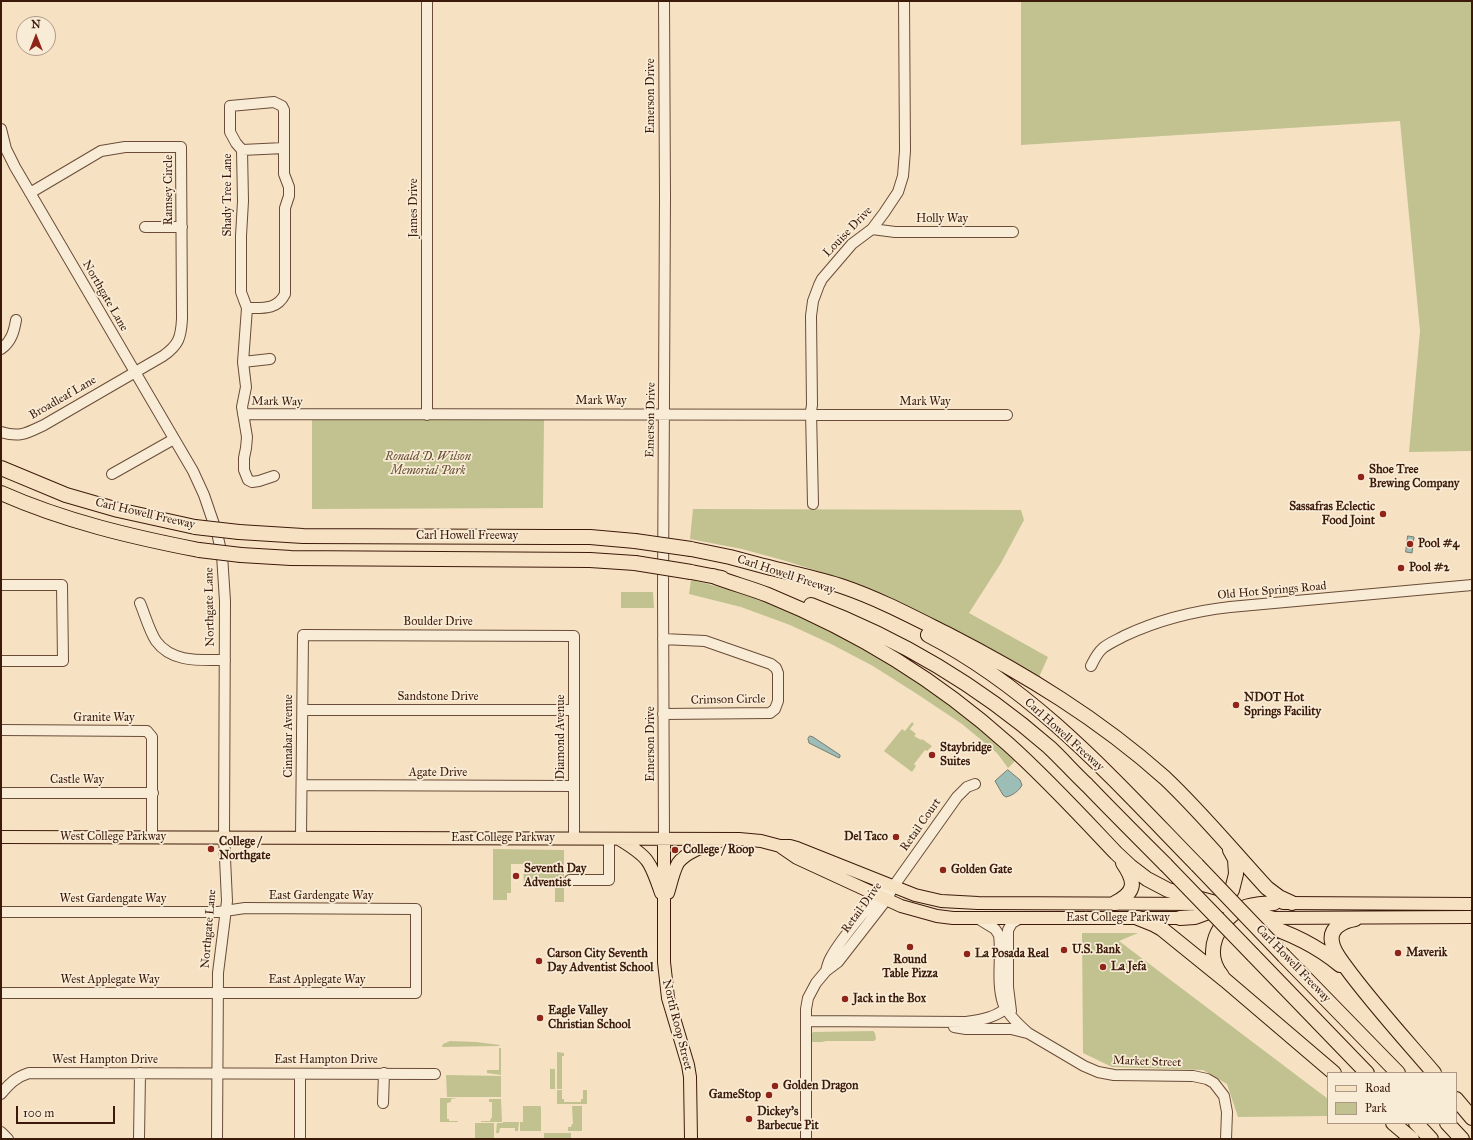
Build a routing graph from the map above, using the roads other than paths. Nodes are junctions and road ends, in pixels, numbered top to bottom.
1 (427, 1) edge
2 (664, 1) edge
3 (904, 1) edge
4 (1, 129) edge
5 (3, 144) edge
6 (284, 148) junction
7 (242, 150) junction
8 (30, 193) junction
9 (145, 227) dead end
10 (182, 227) junction
11 (872, 229) junction
12 (1013, 232) dead end
13 (248, 308) junction
14 (16, 320) dead end
15 (1, 349) edge
16 (270, 359) dead end
17 (243, 362) junction
18 (135, 372) junction
19 (243, 414) junction
20 (663, 414) junction
21 (427, 415) junction
22 (1007, 415) dead end
23 (811, 416) junction
24 (1, 432) edge
25 (174, 439) junction
26 (1, 468) edge
27 (112, 474) dead end
28 (274, 476) dead end
29 (1, 493) edge
30 (813, 504) dead end
31 (764, 566) junction
32 (713, 576) junction
33 (1, 585) edge
34 (1472, 585) edge
35 (140, 603) dead end
36 (303, 635) joint
37 (574, 636) joint
38 (663, 639) junction
39 (225, 660) junction
40 (1, 661) edge
41 (1091, 666) dead end
42 (302, 710) junction
43 (574, 710) junction
44 (664, 714) junction
45 (1, 730) edge
46 (975, 784) dead end
47 (302, 785) junction
48 (574, 786) junction
49 (1, 793) edge
50 (153, 793) junction
51 (1, 837) edge
52 (152, 837) junction
53 (224, 837) junction
54 (301, 837) junction
55 (574, 838) junction
56 (614, 839) junction
57 (664, 839) junction
58 (724, 839) junction
59 (780, 846) junction
60 (1228, 846) junction
61 (1116, 853) junction
62 (570, 880) dead end
63 (893, 887) junction
64 (883, 897) junction
65 (1115, 903) junction
66 (1179, 903) joint
67 (1274, 903) junction
68 (1292, 903) junction
69 (664, 904) junction
70 (1472, 904) edge
71 (1214, 907) junction
72 (226, 910) junction
73 (1, 912) edge
74 (1235, 915) junction
75 (1472, 917) edge
76 (977, 918) junction
77 (1021, 918) junction
78 (1138, 918) junction
79 (1180, 918) junction
80 (1274, 918) joint
81 (1355, 918) junction
82 (1355, 979) junction
83 (1225, 980) junction
84 (1, 993) edge
85 (416, 993) joint
86 (218, 994) junction
87 (1009, 1010) junction
88 (806, 1021) junction
89 (937, 1022) junction
90 (1028, 1033) junction
91 (1333, 1072) edge
92 (1366, 1072) edge
93 (1397, 1072) edge
94 (1433, 1072) edge
95 (140, 1073) junction
96 (384, 1073) junction
97 (218, 1074) junction
98 (300, 1074) junction
99 (435, 1074) dead end
100 (1, 1094) edge
101 (1457, 1100) edge
102 (383, 1104) dead end
103 (1472, 1118) edge
104 (690, 1124) junction
105 (1395, 1124) edge
106 (1417, 1124) edge
107 (1448, 1124) edge
108 (1, 1132) edge
109 (8, 1139) edge
110 (139, 1139) edge
111 (217, 1139) edge
112 (300, 1139) edge
113 (685, 1139) edge
114 (690, 1139) edge
115 (806, 1139) edge
116 (1226, 1139) edge
117 (1412, 1139) edge
118 (1431, 1139) edge
119 (1462, 1139) edge

1 - 21 street, James Drive
2 - 20 street, Emerson Drive
3 - 11 street, Louise Drive
4 - 5 street, Northgate Lane
5 - 8 street, Northgate Lane
6 - 7 street
6 - 7 street, Shady Tree Lane
6 - 13 street, Shady Tree Lane
7 - 13 street, Shady Tree Lane
8 - 10 street, Ramsey Circle
8 - 18 street, Northgate Lane
9 - 10 street
10 - 18 street, Ramsey Circle
11 - 12 street, Holly Way
11 - 23 street, Louise Drive
13 - 17 street, Shady Tree Lane
14 - 15 street
16 - 17 street
17 - 19 street, Shady Tree Lane
18 - 24 street, Broadleaf Lane
18 - 25 street, Northgate Lane
19 - 21 street, Mark Way
19 - 28 street, Shady Tree Lane
20 - 21 street, Mark Way
20 - 23 street, Mark Way
20 - 38 street, Emerson Drive
22 - 23 street, Mark Way
23 - 30 street, Louise Drive
25 - 27 street
25 - 39 street, Northgate Lane
26 - 31 highway, Carl Howell Freeway, bridge
29 - 32 highway, Carl Howell Freeway, bridge
31 - 60 highway
31 - 93 highway, Carl Howell Freeway, bridge
32 - 61 highway
32 - 92 highway, Carl Howell Freeway, bridge
33 - 40 street
34 - 41 street, Old Hot Springs Road
35 - 39 street
36 - 37 street, Boulder Drive
36 - 42 street, Cinnabar Avenue
37 - 43 street, Diamond Avenue
38 - 44 street, Emerson Drive
38 - 44 street, Crimson Circle
39 - 53 street, Northgate Lane
42 - 43 street, Sandstone Drive
42 - 47 street, Cinnabar Avenue
43 - 48 street, Diamond Avenue
44 - 57 street, Emerson Drive
45 - 50 street, Granite Way
46 - 63 street, Retail Court
47 - 48 street, Agate Drive
47 - 54 street, Cinnabar Avenue
48 - 55 street, Diamond Avenue
49 - 50 street, Castle Way
50 - 52 street, Granite Way
51 - 52 main road, West College Parkway
52 - 53 main road, West College Parkway
53 - 54 main road, East College Parkway
53 - 72 street, Northgate Lane
54 - 55 main road, East College Parkway
55 - 56 main road, East College Parkway
56 - 57 main road, East College Parkway
56 - 62 street
56 - 69 main road
57 - 58 main road, East College Parkway
57 - 69 main road, North Roop Street
58 - 59 main road, East College Parkway
58 - 69 main road
59 - 63 main road, East College Parkway
59 - 64 main road, East College Parkway
60 - 68 highway
60 - 71 highway
61 - 65 highway
61 - 71 highway
63 - 64 street, Retail Drive
63 - 65 main road, East College Parkway
64 - 76 main road, East College Parkway
64 - 88 street, Retail Drive
65 - 66 main road, East College Parkway
66 - 71 highway
67 - 68 main road
67 - 71 main road
67 - 74 highway
68 - 70 main road
69 - 104 main road, North Roop Street
71 - 74 highway
71 - 79 highway
72 - 73 street, West Gardengate Way
72 - 85 street, East Gardengate Way
72 - 86 street, Northgate Lane
74 - 79 main road, East College Parkway
74 - 80 highway
74 - 82 highway
74 - 83 highway
75 - 81 main road
76 - 77 main road, East College Parkway
76 - 87 street, Market Street
77 - 78 main road, East College Parkway
77 - 87 street
78 - 79 main road, East College Parkway
78 - 83 highway
80 - 81 main road
81 - 82 highway
82 - 94 highway
83 - 91 highway
84 - 86 street, West Applegate Way
85 - 86 street, East Applegate Way
86 - 97 street, Northgate Lane
87 - 89 street
87 - 90 street, Market Street
88 - 89 street
88 - 115 street, Retail Drive
89 - 90 street
90 - 116 street, Market Street
95 - 97 street, West Hampton Drive
95 - 100 street, West Hampton Drive
95 - 110 street
96 - 98 street, East Hampton Drive
96 - 99 street, East Hampton Drive
96 - 102 street
97 - 98 street, East Hampton Drive
97 - 111 street, Northgate Lane
98 - 112 street
101 - 103 highway
104 - 113 main road
104 - 114 main road, North Roop Street
105 - 117 highway
106 - 118 highway
107 - 119 highway
108 - 109 street

